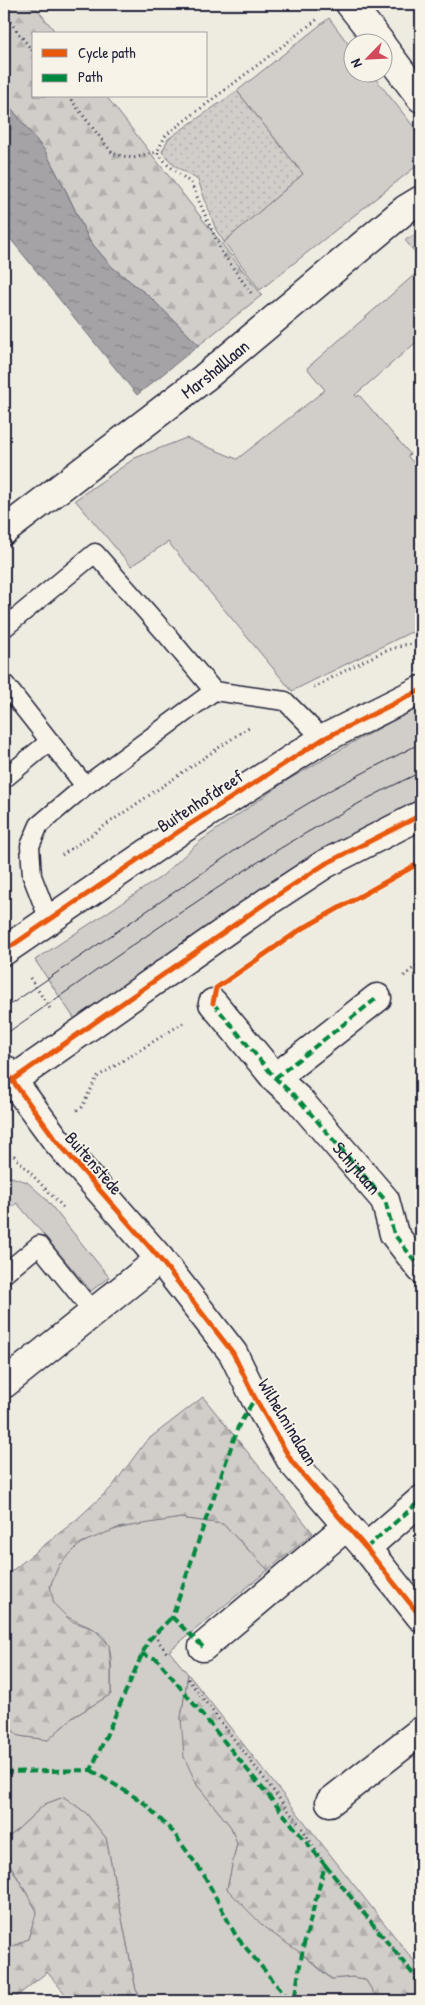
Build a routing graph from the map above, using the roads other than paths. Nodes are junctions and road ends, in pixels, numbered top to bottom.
1 (350, 4) edge
2 (372, 32) edge
3 (392, 59) edge
4 (421, 98) edge
5 (421, 200) edge
6 (4, 531) edge
7 (4, 628) edge
8 (4, 683) edge
9 (421, 690) edge
10 (214, 691) junction
11 (323, 739) junction
12 (50, 741) junction
13 (4, 779) edge
14 (85, 786) junction
15 (421, 815) edge
16 (49, 920) junction
17 (4, 951) edge
18 (377, 998) dead end
19 (213, 1003) road end
20 (275, 1078) junction
21 (7, 1079) edge
22 (160, 1259) junction
23 (421, 1269) edge
24 (4, 1274) edge
25 (93, 1312) junction
26 (4, 1384) edge
27 (421, 1500) edge
28 (347, 1526) junction
29 (366, 1548) junction
30 (421, 1617) edge
31 (203, 1647) dead end
32 (421, 1731) edge
33 (330, 1802) dead end

1 - 2 street
3 - 4 street
5 - 6 street, Marshalllaan
7 - 10 lane
8 - 12 lane
9 - 11 street, Buitenhofdreef
10 - 11 lane
10 - 14 lane
11 - 16 street, Buitenhofdreef
12 - 13 lane
12 - 14 lane
14 - 16 lane
15 - 21 street
16 - 17 street, Buitenhofdreef
18 - 20 street
19 - 20 street, Schijflaan
20 - 23 street, Schijflaan
21 - 22 street, Buitenstede
22 - 25 street
22 - 28 street, Wilhelminalaan
24 - 25 lane
25 - 26 street
27 - 29 street
28 - 29 street, Wilhelminalaan
28 - 31 street
29 - 30 street, Wilhelminalaan
32 - 33 street

